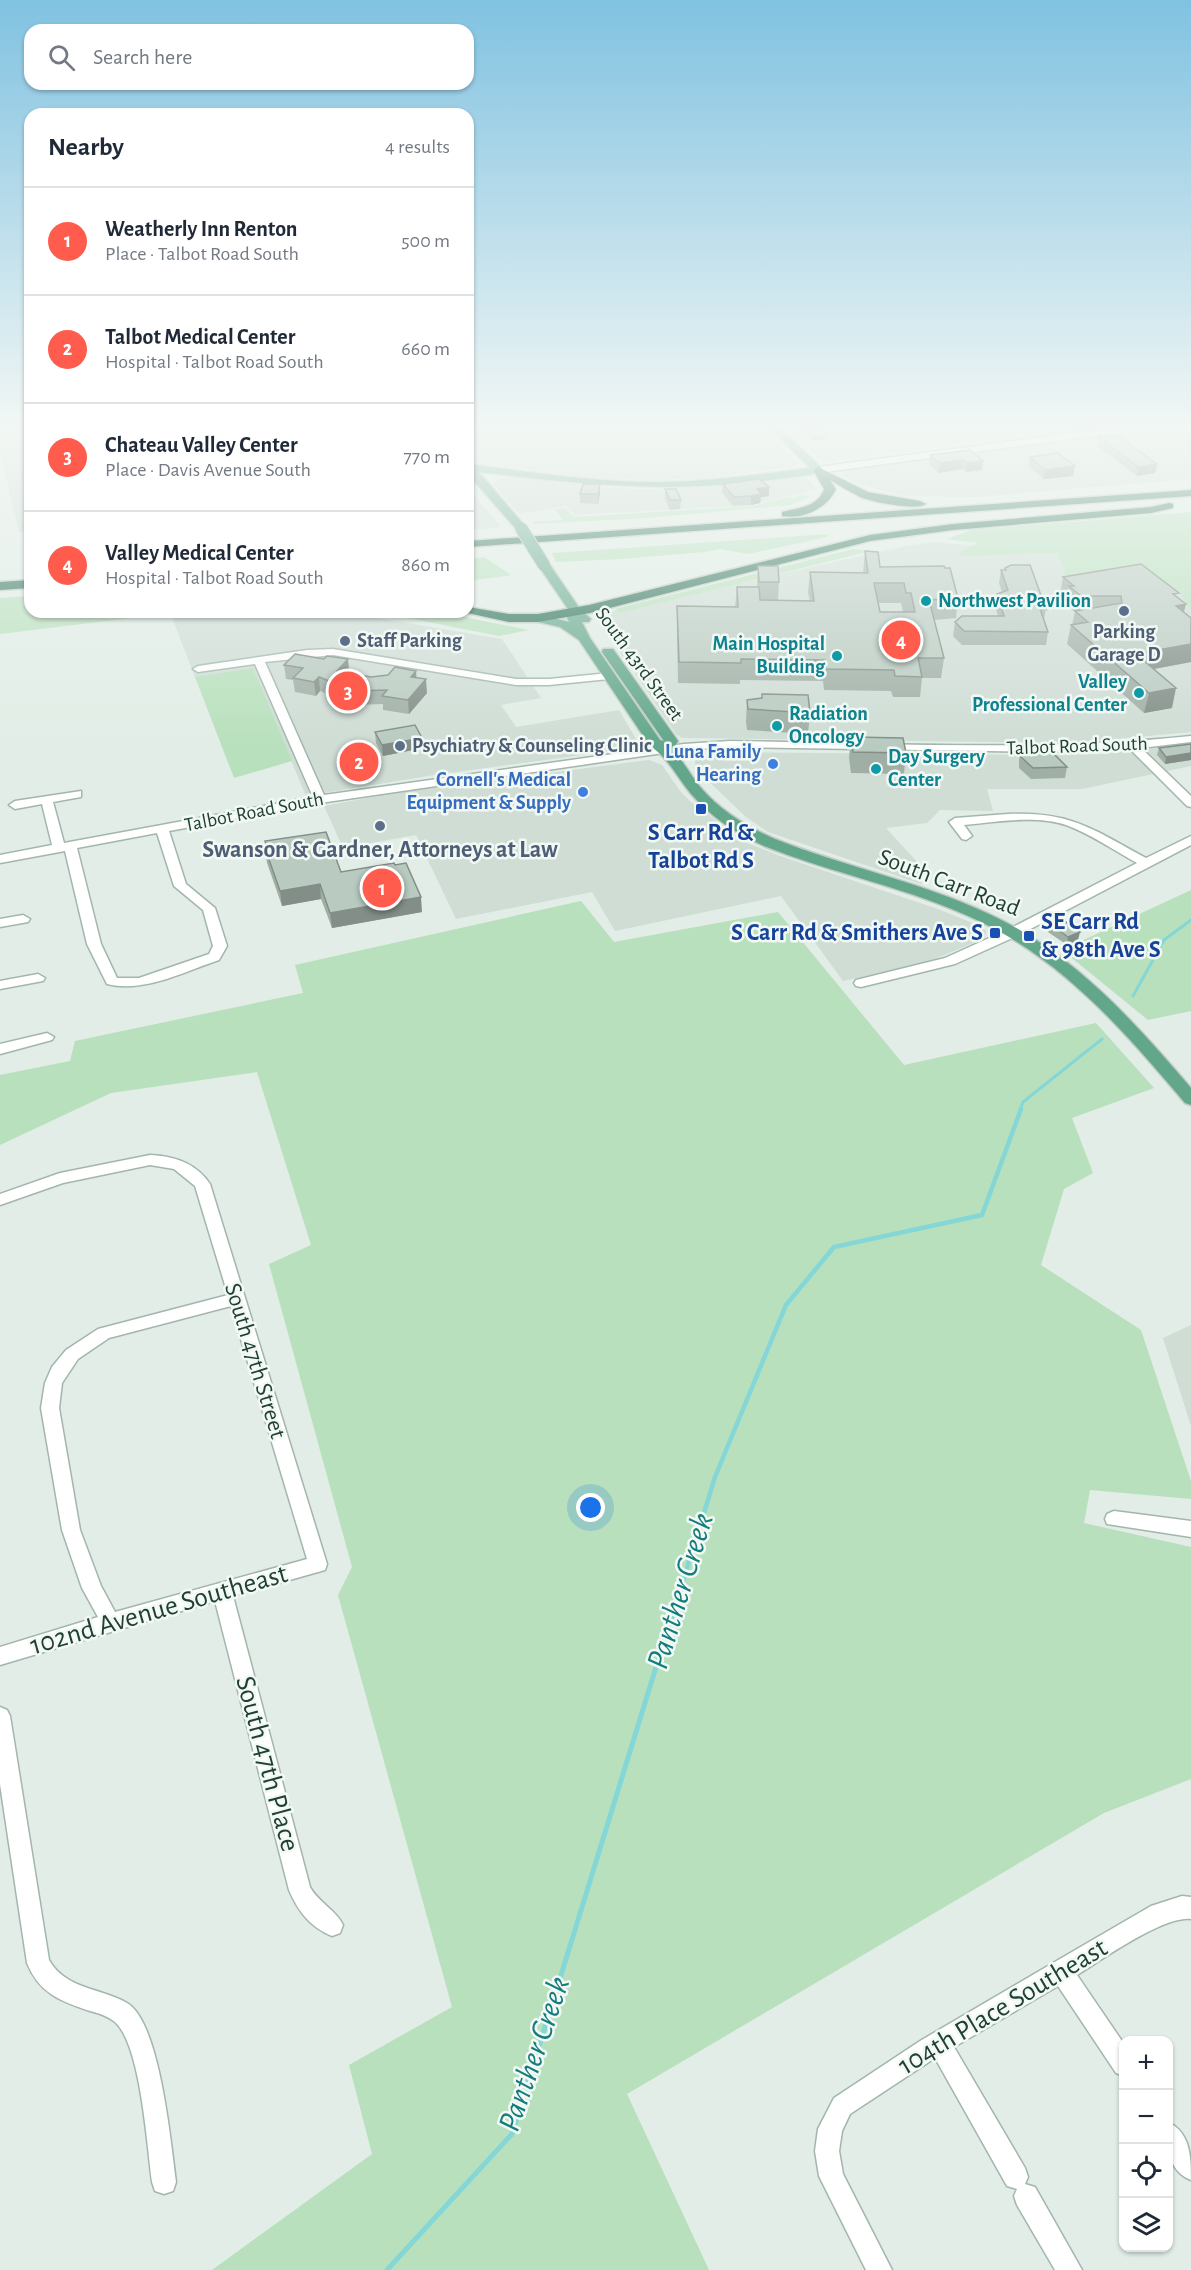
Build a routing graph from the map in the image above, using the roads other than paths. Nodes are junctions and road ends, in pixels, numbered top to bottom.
1 (495, 535) edge
2 (518, 535) edge
3 (594, 535) edge
4 (720, 535) edge
5 (728, 535) edge
6 (890, 535) edge
7 (474, 537) edge
8 (474, 544) edge
9 (474, 552) edge
10 (474, 552) edge
11 (24, 574) edge
12 (0, 576) edge
13 (24, 584) edge
14 (0, 587) edge
15 (24, 589) edge
16 (474, 611) edge
17 (576, 612) junction
18 (538, 618) junction
19 (584, 638) junction
20 (259, 660) junction
21 (198, 669) dead end
22 (609, 676) junction
23 (1191, 739) edge
24 (1134, 745) junction
25 (667, 749) junction
26 (77, 794) dead end
27 (320, 799) junction
28 (47, 800) junction
29 (1191, 803) edge
30 (15, 805) dead end
31 (162, 829) junction
32 (966, 836) dead end
33 (1191, 840) edge
34 (65, 847) junction
35 (0, 859) edge
36 (1147, 864) junction
37 (23, 919) dead end
38 (0, 923) edge
39 (1014, 932) junction
40 (38, 978) dead end
41 (861, 983) dead end
42 (0, 985) edge
43 (47, 1037) dead end
44 (0, 1049) edge
45 (1191, 1099) edge
46 (0, 1200) edge
47 (236, 1299) junction
48 (1114, 1519) dead end
49 (1191, 1529) edge
50 (318, 1564) joint
51 (222, 1591) junction
52 (110, 1622) junction
53 (0, 1656) edge
54 (0, 1716) edge
55 (1191, 1908) edge
56 (332, 1925) dead end
57 (1061, 1971) junction
58 (939, 2043) junction
59 (1119, 2058) edge
60 (1173, 2141) edge
61 (1191, 2168) edge
62 (164, 2182) dead end
63 (879, 2270) edge
64 (1069, 2270) edge

1 - 7 highway
2 - 17 main road, South 43rd Street, bridge
3 - 8 highway
4 - 10 highway
5 - 9 highway
6 - 17 highway
11 - 12 highway
13 - 14 highway
14 - 15 highway
16 - 18 highway
17 - 18 highway
17 - 19 main road, South 43rd Street
17 - 25 main road, South 43rd Street
18 - 19 main road
19 - 22 main road, South 43rd Street
20 - 21 street
20 - 22 street
20 - 27 street
22 - 25 main road, South 43rd Street
23 - 24 street, Talbot Road South
24 - 25 street, Talbot Road South
24 - 29 street
25 - 27 street, Talbot Road South
25 - 39 main road, South Carr Road
26 - 28 street
27 - 31 street, Talbot Road South
28 - 30 street
28 - 34 street
31 - 34 street, Talbot Road South
31 - 34 street
32 - 36 street
33 - 36 street
34 - 35 street, Talbot Road South
36 - 39 street
37 - 38 street
39 - 41 street
39 - 45 main road, South Carr Road
40 - 42 street
43 - 44 street
46 - 47 street, South 47th Street
47 - 50 street, South 47th Street
47 - 52 street
48 - 49 street
50 - 51 street, 102nd Avenue Southeast
51 - 52 street, 102nd Avenue Southeast
51 - 56 street, South 47th Place
52 - 53 street, 102nd Avenue Southeast
54 - 62 street
55 - 57 street, 104th Place Southeast
57 - 58 street, 104th Place Southeast
57 - 59 street
58 - 63 street, 104th Place Southeast
58 - 64 street
60 - 61 street

